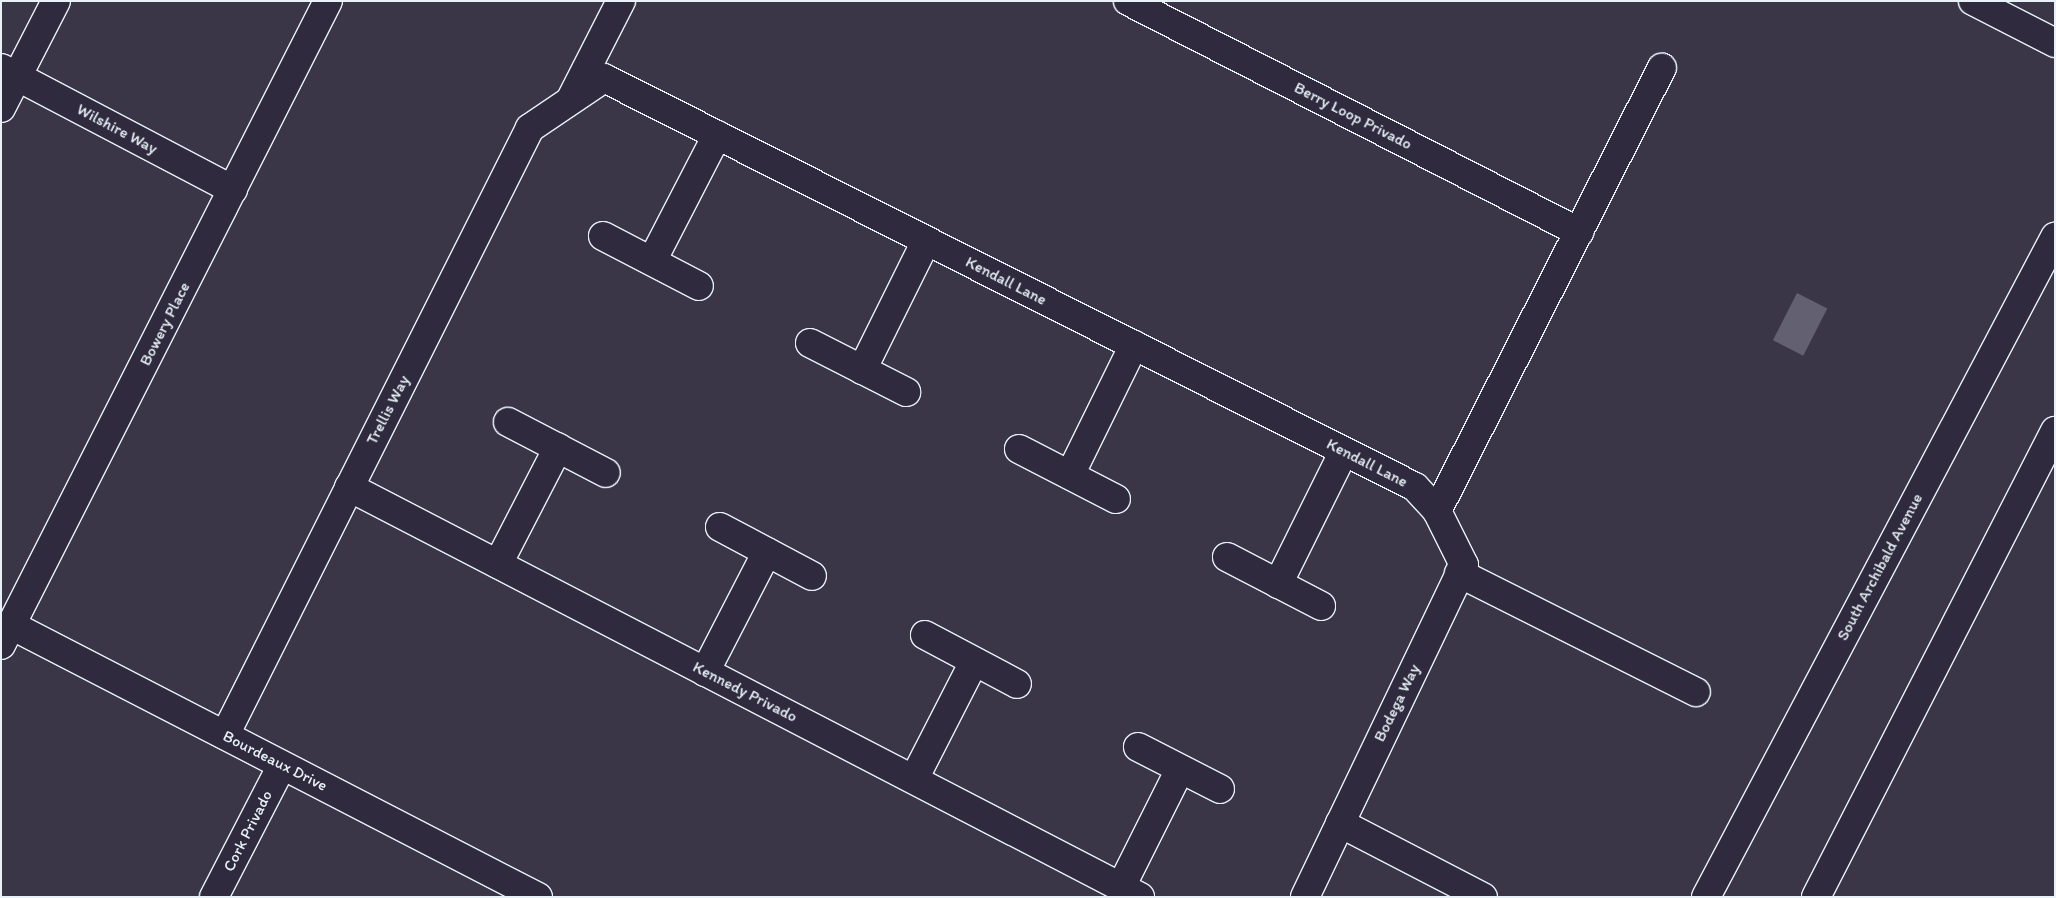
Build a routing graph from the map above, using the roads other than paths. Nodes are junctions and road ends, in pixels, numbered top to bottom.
1 (56, 1) edge
2 (328, 1) edge
3 (622, 1) edge
4 (1128, 1) edge
5 (1973, 1) edge
6 (2055, 42) edge
7 (1662, 68) dead end
8 (9, 72) edge
9 (570, 100) junction
10 (1, 108) edge
11 (717, 135) junction
12 (233, 190) junction
13 (1579, 232) junction
14 (603, 236) dead end
15 (2055, 237) edge
16 (926, 241) junction
17 (652, 261) junction
18 (699, 286) dead end
19 (810, 343) dead end
20 (1134, 345) junction
21 (862, 370) junction
22 (906, 392) dead end
23 (508, 422) dead end
24 (2055, 430) edge
25 (558, 448) junction
26 (1019, 449) dead end
27 (1344, 451) junction
28 (606, 473) dead end
29 (1070, 475) junction
30 (349, 487) junction
31 (1116, 499) dead end
32 (1437, 511) junction
33 (720, 527) dead end
34 (767, 552) junction
35 (1227, 557) dead end
36 (498, 564) junction
37 (1460, 573) junction
38 (812, 576) dead end
39 (1278, 584) junction
40 (1321, 606) dead end
41 (925, 635) dead end
42 (6, 636) edge
43 (974, 662) junction
44 (705, 672) junction
45 (1017, 684) dead end
46 (1696, 692) dead end
47 (225, 735) junction
48 (1138, 747) dead end
49 (282, 765) junction
50 (1180, 769) junction
51 (914, 779) junction
52 (1220, 789) dead end
53 (1340, 823) junction
54 (1131, 892) edge
55 (214, 897) edge
56 (538, 897) edge
57 (1305, 897) edge
58 (1483, 897) edge
59 (1706, 897) edge
60 (1816, 897) edge

1 - 8 street
2 - 12 street, Bowery Place
3 - 9 street
4 - 13 street, Berry Loop Privado
5 - 6 street
7 - 13 street
8 - 10 street
8 - 12 street, Wilshire Way
9 - 11 street, Kendall Lane
9 - 30 street, Trellis Way
11 - 16 street, Kendall Lane
11 - 17 street
12 - 42 street, Bowery Place
13 - 32 street
14 - 17 street
15 - 59 street, South Archibald Avenue
16 - 20 street, Kendall Lane
16 - 21 street
17 - 18 street
19 - 21 street
20 - 27 street, Kendall Lane
20 - 29 street
21 - 22 street
23 - 25 street
24 - 60 street
25 - 28 street
25 - 36 street
26 - 29 street
27 - 32 street, Kendall Lane
27 - 39 street
29 - 31 street
30 - 36 street, Kennedy Privado
30 - 47 street, Trellis Way
32 - 37 street
33 - 34 street
34 - 38 street
34 - 44 street
35 - 39 street
36 - 44 street, Kennedy Privado
37 - 46 street
37 - 53 street, Bodega Way
39 - 40 street
41 - 43 street
42 - 47 street, Bourdeaux Drive
43 - 45 street
43 - 51 street
44 - 51 street, Kennedy Privado
47 - 49 street, Bourdeaux Drive
48 - 50 street
49 - 55 street, Cork Privado
49 - 56 street, Bourdeaux Drive
50 - 52 street
50 - 54 street
51 - 54 street, Kennedy Privado
53 - 57 street, Bodega Way
53 - 58 street

